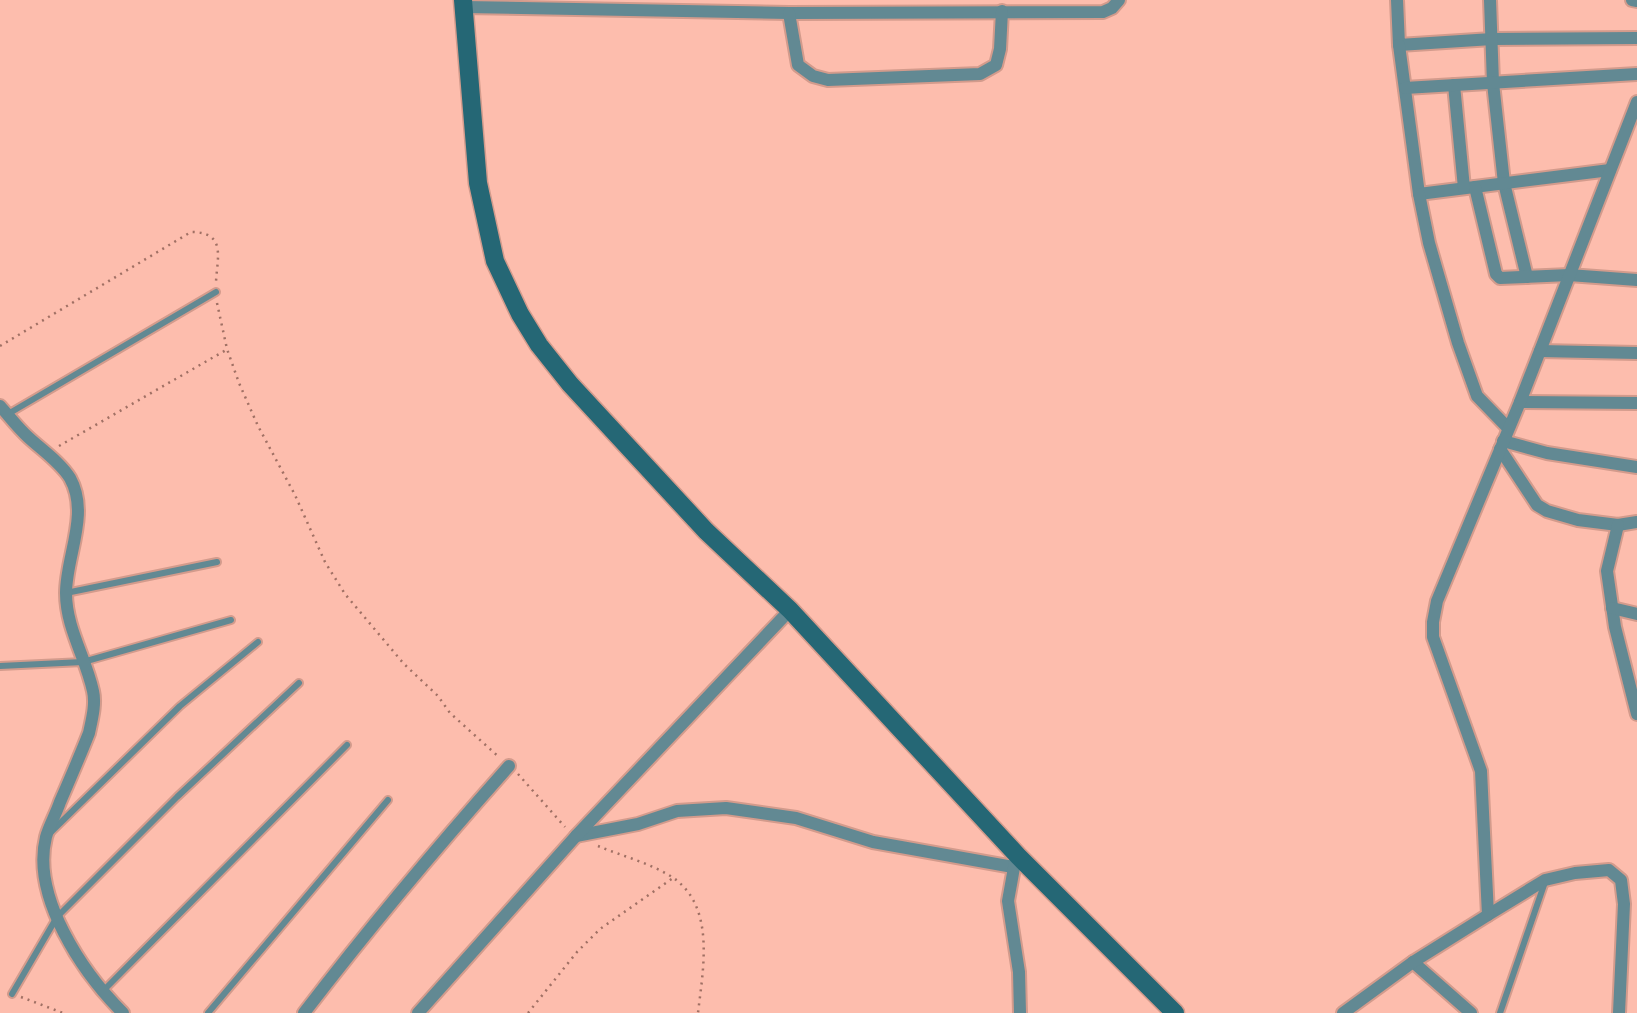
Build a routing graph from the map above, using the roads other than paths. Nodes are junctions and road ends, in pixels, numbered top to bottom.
1 (1119, 0) edge
2 (1397, 0) edge
3 (1490, 0) edge
4 (1632, 0) edge
5 (1637, 1) edge
6 (463, 4) edge
7 (646, 6) edge
8 (734, 6) edge
9 (1002, 11) junction
10 (789, 13) junction
11 (1637, 38) edge
12 (1492, 39) junction
13 (1399, 45) junction
14 (1637, 74) edge
15 (1493, 83) junction
16 (1454, 85) junction
17 (1405, 88) junction
18 (1637, 102) edge
19 (1631, 132) edge
20 (1610, 170) junction
21 (1504, 183) junction
22 (1469, 187) junction
23 (1419, 194) junction
24 (1569, 275) junction
25 (1527, 277) junction
26 (1637, 280) edge
27 (216, 292) road end
28 (1540, 351) junction
29 (1637, 353) edge
30 (1520, 402) junction
31 (1637, 403) edge
32 (4, 410) edge
33 (1508, 428) junction
34 (1502, 445) junction
35 (1637, 467) edge
36 (1637, 522) edge
37 (1618, 525) junction
38 (216, 562) dead end
39 (66, 593) junction
40 (1612, 608) junction
41 (790, 610) junction
42 (1637, 614) edge
43 (231, 621) dead end
44 (258, 642) dead end
45 (83, 662) junction
46 (0, 666) edge
47 (1632, 674) edge
48 (299, 683) dead end
49 (1637, 714) edge
50 (347, 745) dead end
51 (509, 766) road end
52 (388, 800) dead end
53 (576, 836) junction
54 (46, 837) junction
55 (1015, 861) junction
56 (1545, 880) junction
57 (1488, 915) junction
58 (57, 918) junction
59 (1413, 962) junction
60 (102, 992) junction
61 (12, 994) road end
62 (123, 1013) edge
63 (208, 1013) edge
64 (304, 1013) edge
65 (418, 1013) edge
66 (1020, 1013) edge
67 (1174, 1013) edge
68 (1343, 1013) edge
69 (1471, 1013) edge
70 (1500, 1013) edge
71 (1619, 1013) edge

1 - 9 street
2 - 13 street
3 - 12 street
4 - 5 street
6 - 7 street
6 - 41 street
7 - 8 street
8 - 10 street
9 - 10 street
9 - 10 street
11 - 12 street
12 - 13 street
12 - 15 street
13 - 17 street
14 - 15 street
15 - 16 street
15 - 21 street
16 - 17 street
16 - 22 street
17 - 23 street
18 - 19 street
19 - 20 street
20 - 21 street
20 - 24 street
21 - 22 street
21 - 25 street
22 - 23 street
22 - 25 street
23 - 33 street
24 - 25 street
24 - 26 street
24 - 28 street
27 - 32 lane
28 - 29 street
28 - 30 street
30 - 31 street
30 - 33 street
32 - 39 street
33 - 34 street
34 - 35 street
34 - 37 street
34 - 57 street
36 - 37 street
37 - 40 street
38 - 39 lane
39 - 45 street
40 - 42 street
40 - 47 street
41 - 53 street
41 - 55 street
43 - 45 lane
44 - 54 lane
45 - 46 lane
45 - 54 street
47 - 49 street
48 - 58 lane
50 - 60 lane
51 - 64 street
52 - 63 lane
53 - 55 street
53 - 65 street
54 - 58 street
55 - 66 street
55 - 67 street
56 - 57 street
56 - 70 lane
56 - 71 street
57 - 59 street
58 - 60 street
58 - 61 lane
59 - 68 street
59 - 69 street
60 - 62 street

